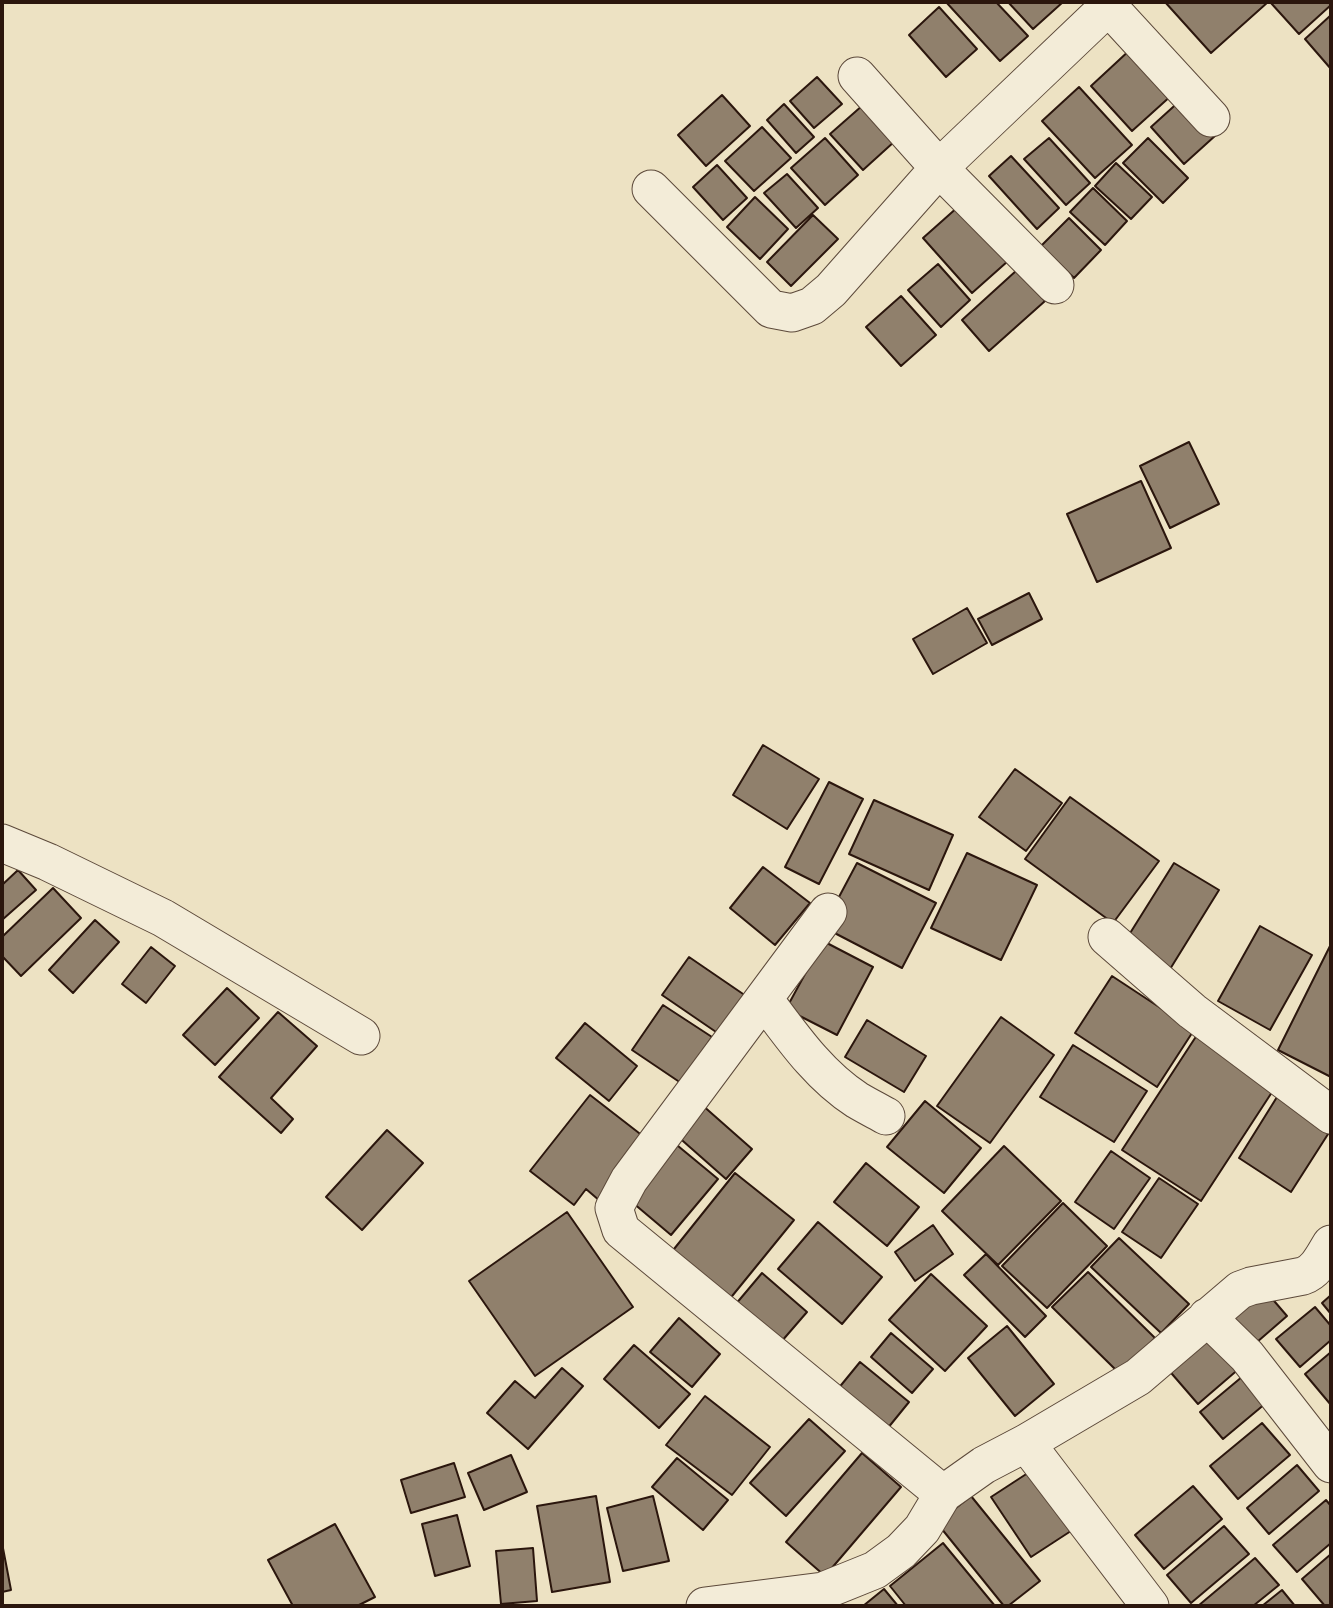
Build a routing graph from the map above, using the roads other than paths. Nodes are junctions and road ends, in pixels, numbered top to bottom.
1 (1110, 4) edge
2 (857, 76) dead end
3 (1211, 118) dead end
4 (939, 168) junction
5 (651, 189) dead end
6 (1055, 285) dead end
7 (2, 843) edge
8 (828, 912) dead end
9 (1107, 937) dead end
10 (764, 999) junction
11 (361, 1036) dead end
12 (1331, 1115) edge
13 (886, 1116) dead end
14 (1331, 1244) edge
15 (1207, 1317) junction
16 (1026, 1443) junction
17 (1331, 1464) edge
18 (943, 1494) junction
19 (705, 1606) edge
20 (1150, 1606) edge

1 - 3 street
1 - 4 street
2 - 4 street
4 - 5 street
4 - 6 street
7 - 11 street
8 - 10 street
9 - 12 street
10 - 13 street
10 - 18 street
14 - 15 street
15 - 16 street
15 - 17 street
16 - 18 street
16 - 20 street
18 - 19 street

